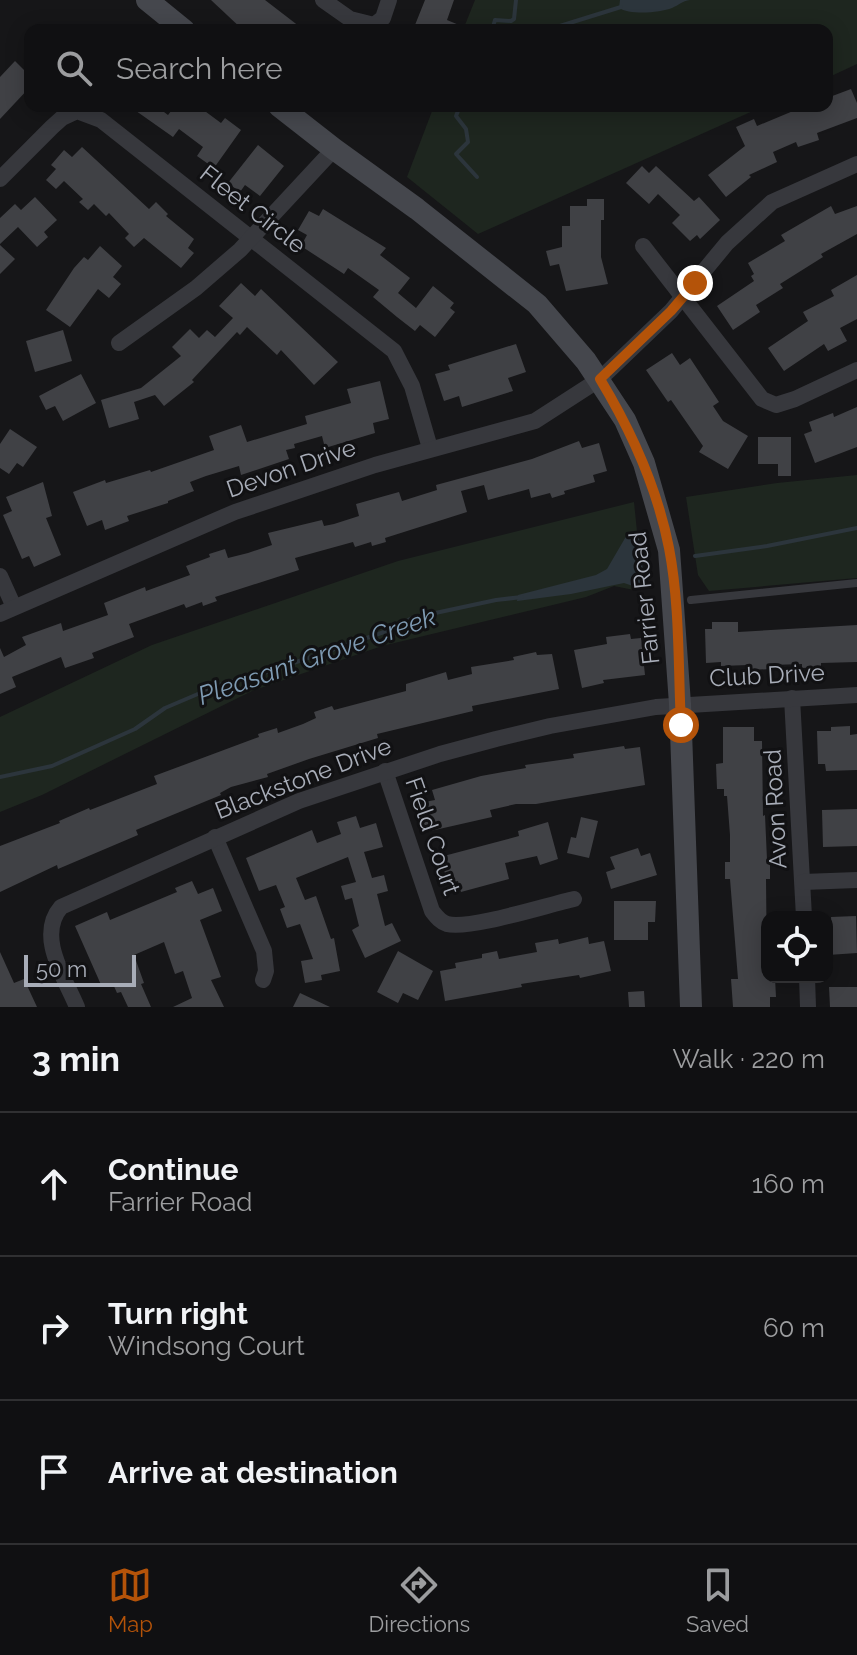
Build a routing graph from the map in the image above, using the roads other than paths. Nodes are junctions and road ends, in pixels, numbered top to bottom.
1 (147, 0) edge
2 (323, 0) edge
3 (389, 0) edge
4 (177, 24) edge
5 (361, 24) edge
6 (375, 24) edge
7 (75, 112) edge
8 (81, 112) edge
9 (287, 112) edge
10 (334, 149) junction
11 (857, 164) edge
12 (0, 179) edge
13 (252, 239) junction
14 (643, 246) dead end
15 (683, 298) junction
16 (119, 343) dead end
17 (857, 370) edge
18 (600, 379) junction
19 (430, 448) junction
20 (0, 576) edge
21 (857, 583) edge
22 (691, 600) dead end
23 (7, 610) edge
24 (857, 695) edge
25 (792, 698) junction
26 (680, 704) junction
27 (385, 771) junction
28 (215, 837) junction
29 (857, 880) edge
30 (803, 882) junction
31 (574, 899) dead end
32 (804, 911) edge
33 (263, 980) dead end
34 (807, 983) edge
35 (77, 1007) edge
36 (691, 1007) edge
37 (808, 1007) edge

1 - 4 street
2 - 5 street
3 - 6 street
7 - 12 street, Fleet Circle
8 - 13 street, Fleet Circle
9 - 10 street, Farrier Road
10 - 13 street
10 - 18 street, Farrier Road
11 - 15 street, Devon Drive
13 - 16 street
13 - 19 street, Fleet Circle
14 - 15 street
15 - 17 street
15 - 18 street, Devon Drive
18 - 19 street, Devon Drive
18 - 26 street, Farrier Road
19 - 23 street, Devon Drive
20 - 23 street
21 - 22 lane
24 - 25 street, Club Drive
25 - 26 street, Club Drive
25 - 30 street, Avon Road
26 - 27 street, Blackstone Drive
26 - 36 street, Farrier Road
27 - 28 street, Blackstone Drive
27 - 31 street, Field Court
28 - 33 street
28 - 35 street, Blackstone Drive
29 - 30 street
30 - 32 street, Avon Road
34 - 37 street

